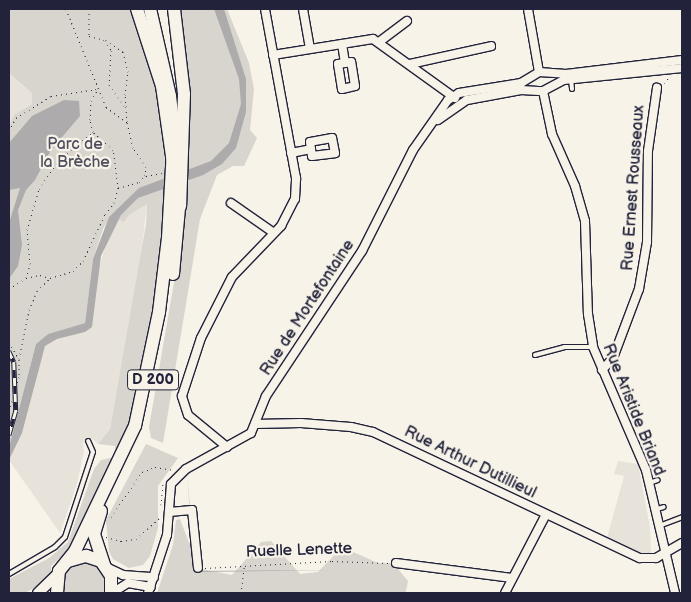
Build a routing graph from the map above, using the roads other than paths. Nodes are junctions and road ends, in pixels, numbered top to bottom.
1 (137, 9) edge
2 (150, 9) edge
3 (158, 9) edge
4 (174, 9) edge
5 (265, 9) edge
6 (303, 9) edge
7 (528, 9) edge
8 (407, 21) dead end
9 (379, 42) junction
10 (342, 44) junction
11 (491, 46) dead end
12 (310, 48) junction
13 (273, 55) junction
14 (682, 60) edge
15 (345, 63) dead end
16 (410, 64) junction
17 (682, 68) edge
18 (540, 74) junction
19 (571, 79) junction
20 (572, 88) dead end
21 (657, 88) dead end
22 (543, 89) junction
23 (453, 96) junction
24 (461, 102) junction
25 (431, 126) junction
26 (311, 149) dead end
27 (291, 152) junction
28 (175, 169) junction
29 (178, 186) junction
30 (230, 203) dead end
31 (274, 233) junction
32 (593, 347) junction
33 (535, 355) dead end
34 (602, 370) junction
35 (255, 424) junction
36 (88, 441) dead end
37 (227, 447) junction
38 (658, 480) dead end
39 (649, 482) junction
40 (664, 507) dead end
41 (654, 510) junction
42 (169, 512) junction
43 (545, 516) junction
44 (682, 517) edge
45 (658, 526) junction
46 (682, 543) edge
47 (664, 554) junction
48 (68, 561) junction
49 (396, 563) road end
50 (105, 566) junction
51 (198, 568) road end
52 (9, 574) edge
53 (58, 574) junction
54 (154, 577) junction
55 (512, 578) junction
56 (149, 590) edge
57 (38, 593) edge
58 (57, 593) edge
59 (111, 593) edge
60 (505, 593) edge
61 (675, 593) edge

1 - 28 main road, D 200
2 - 28 main road, D 200
3 - 28 main road, D 200
4 - 28 main road, D 200
5 - 13 street
6 - 12 street
7 - 18 street
8 - 9 street
9 - 10 street
9 - 16 street
10 - 12 street
10 - 15 street
11 - 16 street
12 - 13 street
13 - 27 street
14 - 18 street
16 - 23 street
17 - 19 street, Rue de Mortefontaine
18 - 22 street
18 - 22 street
18 - 23 street
19 - 20 lane
19 - 22 street, Rue de Mortefontaine
21 - 34 street, Rue Ernest Rousseaux
22 - 24 street, Rue de Mortefontaine
22 - 32 street, Rue Aristide Briand
23 - 24 street
23 - 25 street, Rue de Mortefontaine
24 - 25 street, Rue de Mortefontaine
25 - 35 street, Rue de Mortefontaine
26 - 27 street
27 - 31 street
28 - 29 main road, D 200
29 - 48 main road, D 200
29 - 50 main road, D 200
30 - 31 street
31 - 37 street
32 - 33 lane
32 - 34 street, Rue Aristide Briand
34 - 39 street, Rue Aristide Briand
35 - 37 street, Rue de Mortefontaine
35 - 43 street, Rue Arthur Dutillieul
36 - 52 lane
37 - 42 street, Rue de Mortefontaine
38 - 39 lane
39 - 41 street, Rue Aristide Briand
40 - 41 lane
41 - 45 street, Rue Aristide Briand
42 - 51 street
42 - 54 street
43 - 47 street, Rue Arthur Dutillieul
43 - 55 street
44 - 45 lane
45 - 47 street, Rue Aristide Briand
46 - 47 street
47 - 61 street, Rue Aristide Briand
48 - 50 main road
48 - 53 main road
49 - 55 street
50 - 54 street
50 - 59 main road
53 - 57 street
53 - 58 main road
54 - 56 street
55 - 60 street
56 - 59 street

